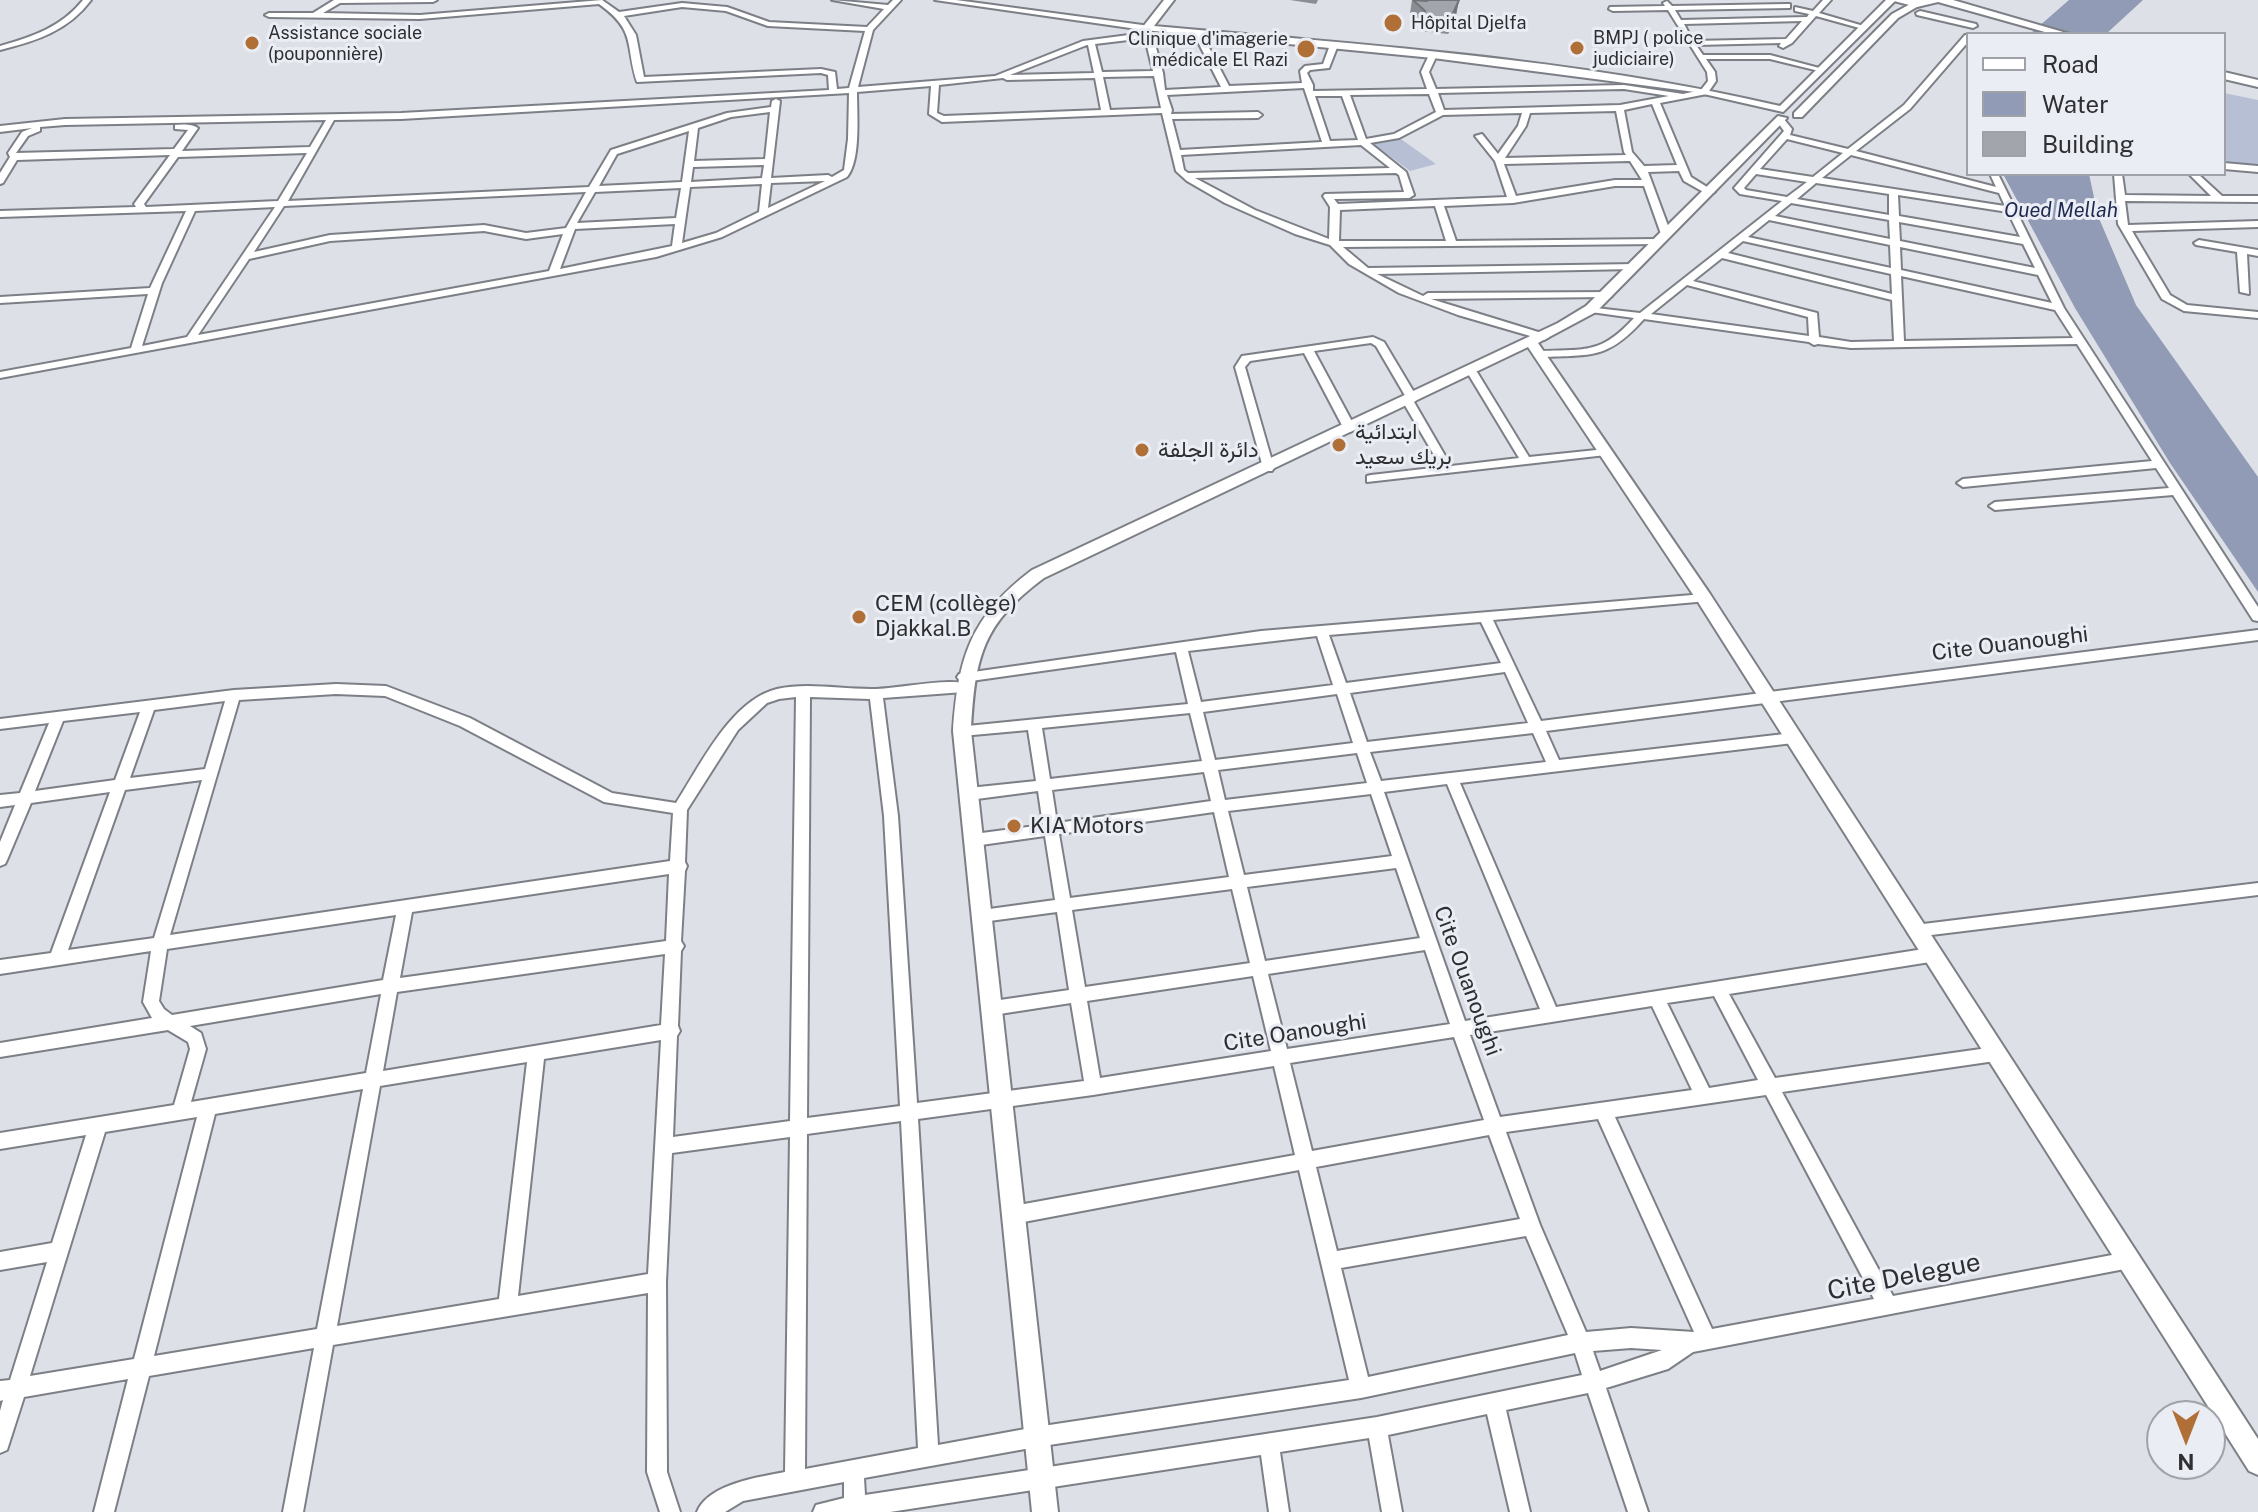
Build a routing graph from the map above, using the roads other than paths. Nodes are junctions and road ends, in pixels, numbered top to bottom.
1 (87, 0) edge
2 (348, 0) edge
3 (433, 0) edge
4 (837, 0) edge
5 (897, 0) edge
6 (939, 0) edge
7 (1018, 0) edge
8 (1169, 0) edge
9 (1665, 0) edge
10 (1763, 0) edge
11 (1827, 0) edge
12 (1893, 0) edge
13 (1941, 0) edge
14 (413, 1) edge
15 (602, 1) edge
16 (958, 1) edge
17 (1924, 5) edge
18 (1787, 6) junction
19 (889, 7) junction
20 (1671, 8) junction
21 (1009, 9) junction
22 (1613, 9) dead end
23 (621, 14) junction
24 (269, 15) dead end
25 (314, 16) junction
26 (1810, 16) junction
27 (2000, 21) junction
28 (1678, 22) junction
29 (1863, 27) junction
30 (869, 29) junction
31 (1974, 30) edge
32 (1148, 31) junction
33 (2029, 32) edge
34 (2054, 32) edge
35 (1202, 33) junction
36 (1966, 39) edge
37 (1789, 41) junction
38 (1091, 42) junction
39 (1691, 43) junction
40 (1334, 45) junction
41 (0, 48) edge
42 (1433, 55) junction
43 (1702, 57) junction
44 (1770, 57) junction
45 (1819, 69) junction
46 (1159, 73) junction
47 (1099, 75) junction
48 (2226, 76) edge
49 (996, 78) junction
50 (935, 82) junction
51 (2226, 83) edge
52 (2258, 84) edge
53 (1226, 89) junction
54 (853, 90) junction
55 (1310, 90) junction
56 (1434, 91) junction
57 (1699, 91) junction
58 (2258, 91) edge
59 (833, 92) junction
60 (1163, 93) junction
61 (1345, 93) junction
62 (777, 96) junction
63 (1683, 96) junction
64 (1656, 103) junction
65 (1620, 108) junction
66 (775, 109) junction
67 (1106, 112) junction
68 (1169, 113) junction
69 (1441, 113) junction
70 (1526, 113) junction
71 (1258, 115) dead end
72 (1783, 117) junction
73 (331, 118) junction
74 (0, 129) edge
75 (694, 129) junction
76 (1479, 136) dead end
77 (1363, 142) junction
78 (1327, 144) junction
79 (312, 150) junction
80 (175, 153) junction
81 (1176, 153) junction
82 (1848, 153) junction
83 (14, 157) junction
84 (1631, 158) junction
85 (0, 159) edge
86 (1499, 161) junction
87 (769, 162) junction
88 (689, 164) junction
89 (2226, 166) edge
90 (1683, 168) junction
91 (1642, 169) junction
92 (2258, 169) edge
93 (1399, 170) junction
94 (1754, 171) junction
95 (1185, 176) junction
96 (1995, 176) edge
97 (2118, 176) edge
98 (2195, 176) edge
99 (841, 177) junction
100 (767, 180) junction
101 (1814, 180) junction
102 (0, 181) edge
103 (685, 183) junction
104 (1648, 183) junction
105 (592, 187) junction
106 (2001, 191) junction
107 (1710, 192) junction
108 (1893, 192) junction
109 (2120, 198) junction
110 (1410, 199) junction
111 (2220, 199) junction
112 (2258, 199) edge
113 (1513, 200) junction
114 (1789, 200) junction
115 (282, 203) junction
116 (1439, 203) junction
117 (142, 208) junction
118 (192, 208) junction
119 (2009, 209) junction
120 (763, 211) junction
121 (0, 214) edge
122 (1767, 217) junction
123 (1893, 218) junction
124 (680, 221) junction
125 (2123, 224) junction
126 (2258, 224) edge
127 (571, 228) junction
128 (1662, 238) junction
129 (1740, 238) junction
130 (2024, 241) junction
131 (1894, 243) junction
132 (2199, 243) dead end
133 (1334, 244) junction
134 (1452, 244) junction
135 (676, 249) junction
136 (2242, 250) junction
137 (2258, 253) edge
138 (1719, 254) junction
139 (246, 257) junction
140 (1634, 266) junction
141 (1367, 271) junction
142 (2039, 272) junction
143 (1895, 273) junction
144 (553, 274) junction
145 (1686, 282) junction
146 (155, 291) junction
147 (2245, 292) dead end
148 (1608, 294) junction
149 (1413, 296) junction
150 (1896, 298) junction
151 (0, 300) edge
152 (2059, 308) junction
153 (1591, 309) junction
154 (2258, 315) edge
155 (1641, 317) junction
156 (190, 340) junction
157 (2080, 341) junction
158 (1814, 342) junction
159 (1539, 345) junction
160 (1899, 345) junction
161 (1307, 348) junction
162 (135, 350) junction
163 (1472, 372) junction
164 (0, 375) edge
165 (1410, 400) junction
166 (1350, 429) junction
167 (1606, 452) junction
168 (1526, 461) junction
169 (2158, 464) junction
170 (1268, 468) junction
171 (1448, 470) junction
172 (1371, 479) dead end
173 (1963, 483) dead end
174 (2176, 491) junction
175 (1995, 506) dead end
176 (1704, 598) junction
177 (1485, 616) junction
178 (2258, 617) edge
179 (1321, 630) junction
180 (2258, 635) edge
181 (1181, 648) junction
182 (1509, 667) junction
183 (964, 682) junction
184 (1341, 689) junction
185 (803, 692) junction
186 (876, 694) junction
187 (234, 695) junction
188 (1767, 696) junction
189 (149, 705) junction
190 (1195, 708) junction
191 (58, 717) junction
192 (0, 724) edge
193 (1034, 724) junction
194 (1537, 727) junction
195 (962, 731) junction
196 (1793, 738) junction
197 (1361, 748) junction
198 (1555, 766) junction
199 (1209, 767) junction
200 (212, 773) junction
201 (1451, 778) junction
202 (1045, 785) junction
203 (117, 786) junction
204 (1374, 787) junction
205 (969, 794) junction
206 (27, 797) junction
207 (0, 801) edge
208 (1219, 806) junction
209 (680, 809) junction
210 (1053, 829) junction
211 (974, 840) junction
212 (0, 860) edge
213 (1401, 861) junction
214 (680, 866) junction
215 (1237, 881) junction
216 (2258, 889) edge
217 (1063, 905) junction
218 (405, 907) junction
219 (982, 916) junction
220 (1915, 931) junction
221 (1430, 943) junction
222 (160, 944) junction
223 (676, 946) junction
224 (1930, 955) junction
225 (57, 959) junction
226 (0, 967) edge
227 (1258, 970) junction
228 (390, 986) junction
229 (1717, 987) junction
230 (1656, 997) junction
231 (1080, 998) junction
232 (993, 1008) junction
233 (1550, 1013) junction
234 (173, 1023) junction
235 (1459, 1027) junction
236 (672, 1031) junction
237 (0, 1050) edge
238 (536, 1053) junction
239 (1995, 1054) junction
240 (1280, 1058) junction
241 (372, 1081) junction
242 (1772, 1086) junction
243 (1093, 1087) junction
244 (1704, 1096) junction
245 (1001, 1100) junction
246 (208, 1108) junction
247 (1603, 1110) junction
248 (180, 1112) junction
249 (910, 1113) junction
250 (98, 1125) junction
251 (1495, 1126) junction
252 (798, 1128) junction
253 (0, 1141) edge
254 (665, 1146) junction
255 (1305, 1162) junction
256 (1013, 1215) junction
257 (1531, 1226) junction
258 (59, 1251) junction
259 (0, 1261) edge
260 (1330, 1261) junction
261 (2128, 1261) junction
262 (657, 1282) junction
263 (508, 1306) junction
264 (1888, 1306) junction
265 (326, 1337) junction
266 (1698, 1341) junction
267 (1581, 1342) junction
268 (141, 1367) junction
269 (1595, 1382) junction
270 (1361, 1388) junction
271 (8, 1390) edge
272 (1494, 1402) junction
273 (1377, 1427) junction
274 (1036, 1437) junction
275 (0, 1443) edge
276 (1269, 1444) junction
277 (929, 1457) junction
278 (2258, 1462) edge
279 (854, 1470) junction
280 (795, 1481) junction
281 (1043, 1481) junction
282 (855, 1510) edge
283 (104, 1512) edge
284 (293, 1512) edge
285 (670, 1512) edge
286 (707, 1512) edge
287 (823, 1512) edge
288 (1045, 1512) edge
289 (1279, 1512) edge
290 (1392, 1512) edge
291 (1520, 1512) edge
292 (1638, 1512) edge

1 - 41 street
2 - 14 street
2 - 25 street
3 - 14 street
4 - 19 street
5 - 19 street
6 - 16 street
7 - 21 street
8 - 32 street
9 - 20 street
10 - 18 street
11 - 26 street
12 - 17 main road
12 - 29 street
13 - 27 main road
15 - 23 street
15 - 25 street
16 - 21 street
17 - 31 main road
17 - 72 street
18 - 20 street
18 - 26 street
19 - 30 street
20 - 22 street
20 - 28 street
21 - 32 street
23 - 30 street
23 - 59 street
24 - 25 street
26 - 28 street
26 - 29 street
26 - 37 street
27 - 31 main road
27 - 33 main road
27 - 34 main road
28 - 39 street
29 - 45 street
30 - 54 street
32 - 35 street
32 - 38 street
32 - 46 street
35 - 40 street
35 - 53 street
36 - 82 street
37 - 39 street
37 - 44 street
38 - 47 street
38 - 49 street
39 - 43 street
40 - 42 street
40 - 55 street
42 - 56 street
42 - 57 street
43 - 44 street
43 - 57 street
44 - 45 street
45 - 72 street
46 - 47 street
46 - 60 street
47 - 49 street
47 - 67 street
48 - 52 main road
49 - 50 street
50 - 54 street
50 - 67 street
51 - 58 main road
53 - 55 street
53 - 60 street
54 - 59 street
54 - 99 street
55 - 61 street
55 - 78 street
56 - 61 street
56 - 63 street
56 - 69 street
57 - 63 street
57 - 72 street
59 - 62 street
60 - 68 street
61 - 77 street
62 - 66 street
62 - 73 street
63 - 64 street
64 - 65 street
64 - 90 street
65 - 70 street
65 - 84 street
66 - 75 street
66 - 87 street
67 - 68 street
68 - 71 street
68 - 81 street
69 - 70 street
69 - 77 street
70 - 86 street
72 - 82 street
72 - 94 street
72 - 107 street
73 - 74 street
73 - 79 street
75 - 88 street
75 - 105 street
76 - 86 street
77 - 78 street
77 - 93 street
78 - 81 street
79 - 80 street
79 - 115 street
80 - 83 street
80 - 83 street
80 - 117 street
81 - 95 street
82 - 101 street
82 - 106 street
83 - 85 street
83 - 102 street
84 - 86 street
84 - 91 street
86 - 113 street
87 - 88 street
87 - 100 street
88 - 103 street
89 - 92 street
90 - 91 street
90 - 107 street
91 - 104 street
93 - 95 street
93 - 110 street
94 - 101 street
94 - 114 street
95 - 133 street
96 - 106 street
97 - 109 street
98 - 111 street
99 - 100 street
99 - 120 street
100 - 103 street
100 - 120 street
101 - 108 street
101 - 114 street
103 - 105 street
103 - 124 street
104 - 113 street
104 - 128 street
105 - 115 street
105 - 127 street
106 - 119 street
107 - 128 street
108 - 119 street
108 - 123 street
109 - 111 street
109 - 125 street
110 - 116 street
110 - 133 street
111 - 112 street
113 - 116 street
114 - 122 street
114 - 123 street
115 - 118 street
115 - 139 street
116 - 134 street
117 - 118 street
117 - 121 street
118 - 146 street
119 - 130 street
120 - 135 street
122 - 129 street
122 - 131 street
123 - 130 street
123 - 131 street
124 - 127 street
124 - 135 street
125 - 126 street
125 - 154 street
127 - 139 street
127 - 144 street
128 - 134 street
128 - 140 street
129 - 138 street
129 - 143 street
130 - 142 street
131 - 142 street
131 - 143 street
132 - 136 street
133 - 134 street
133 - 141 street
135 - 144 street
136 - 137 street
136 - 147 street
138 - 145 street
138 - 150 street
139 - 156 street
140 - 141 street
140 - 148 street
141 - 149 street
142 - 152 street
143 - 150 street
143 - 152 street
144 - 156 street
145 - 155 street
145 - 158 street
146 - 151 street
146 - 162 street
148 - 149 street
148 - 153 street
149 - 159 street
150 - 160 street
152 - 157 street
153 - 155 street
153 - 159 street
155 - 158 street
155 - 159 street
156 - 162 street
157 - 160 street
157 - 169 street
158 - 160 street
159 - 163 street
159 - 167 street
161 - 165 street
161 - 166 street
161 - 170 street
162 - 164 street
163 - 165 street
163 - 168 street
165 - 166 street
165 - 171 street
166 - 170 street
167 - 168 street
167 - 176 street
168 - 171 street
169 - 173 street
169 - 174 street
170 - 183 street
171 - 172 street
174 - 175 street
174 - 178 street
176 - 177 street
176 - 188 street
177 - 179 street
177 - 182 street
179 - 181 street
179 - 184 street, Cite Ouanoughi
180 - 188 street, Cite Ouanoughi
181 - 183 street
181 - 190 street
182 - 184 street
182 - 194 street
183 - 186 street
183 - 195 street
184 - 190 street
184 - 197 street, Cite Ouanoughi
185 - 186 street
185 - 209 street
185 - 252 street
186 - 249 street
187 - 189 street
187 - 200 street
187 - 209 street
188 - 194 street, Cite Ouanoughi
188 - 196 street
189 - 191 street
189 - 203 street
190 - 193 street
190 - 199 street
191 - 192 street
191 - 206 street
193 - 195 street
193 - 202 street
194 - 197 street, Cite Ouanoughi
194 - 198 street
195 - 205 street
196 - 198 street
196 - 220 street
197 - 199 street, Cite Ouanoughi
197 - 204 street, Cite Ouanoughi
198 - 201 street
199 - 202 street, Cite Ouanoughi
199 - 208 street
200 - 203 street
200 - 222 street
201 - 204 street
201 - 233 street
202 - 205 street, Cite Ouanoughi
202 - 210 street
203 - 206 street
203 - 225 street
204 - 208 street
204 - 213 street, Cite Ouanoughi
205 - 211 street
206 - 207 street
206 - 212 street
208 - 210 street
208 - 215 street
209 - 214 street
210 - 211 street
210 - 217 street
211 - 219 street
213 - 215 street
213 - 221 street, Cite Ouanoughi
214 - 218 street
214 - 223 street
215 - 217 street
215 - 227 street
216 - 220 street
217 - 219 street
217 - 231 street
218 - 222 street
218 - 228 street
219 - 232 street
220 - 224 street
221 - 227 street
221 - 235 street, Cite Ouanoughi
222 - 225 street
222 - 234 street
223 - 228 street
223 - 236 street
224 - 229 street, Cite Oanoughi
224 - 239 street
225 - 226 street
227 - 231 street
227 - 240 street
228 - 234 street
228 - 241 street
229 - 230 street, Cite Oanoughi
229 - 242 street
230 - 233 street, Cite Oanoughi
230 - 244 street
231 - 232 street
231 - 243 street
232 - 245 street
233 - 235 street, Cite Oanoughi
234 - 237 street
234 - 248 street
235 - 240 street, Cite Oanoughi
235 - 251 street, Cite Ouanoughi
236 - 238 street
236 - 254 street
238 - 241 street
238 - 263 street
239 - 242 street
239 - 261 street
240 - 243 street, Cite Oanoughi
240 - 255 street
241 - 246 street
241 - 265 street
242 - 244 street
242 - 264 street
243 - 245 street, Cite Oanoughi
244 - 247 street
245 - 249 street, Cite Oanoughi
245 - 256 street
246 - 248 street
246 - 268 street
247 - 251 street
247 - 266 street
248 - 250 street
249 - 252 street, Cite Oanoughi
249 - 277 street
250 - 253 street
250 - 258 street
251 - 255 street
251 - 257 street, Cite Ouanoughi
252 - 254 street, Cite Oanoughi
252 - 280 street
254 - 262 street
255 - 256 street
255 - 260 street
256 - 274 street
257 - 260 street
257 - 267 street, Cite Ouanoughi
258 - 259 street
258 - 271 street
260 - 270 street
261 - 264 street, Cite Delegue
261 - 278 street
262 - 263 street
262 - 285 street
263 - 265 street
264 - 266 street, Cite Delegue
265 - 268 street
265 - 284 street
266 - 267 street
266 - 269 street
267 - 269 street, Cite Ouanoughi
267 - 270 street
268 - 271 street
268 - 283 street
269 - 272 street
269 - 292 street, Cite Ouanoughi
270 - 274 street
271 - 275 street
272 - 273 street
272 - 291 street
273 - 276 street
273 - 290 street
274 - 277 street
274 - 281 street
276 - 281 street
276 - 289 street
277 - 279 street
279 - 280 street
279 - 282 street
280 - 286 street
281 - 282 street
281 - 288 street
282 - 287 street

